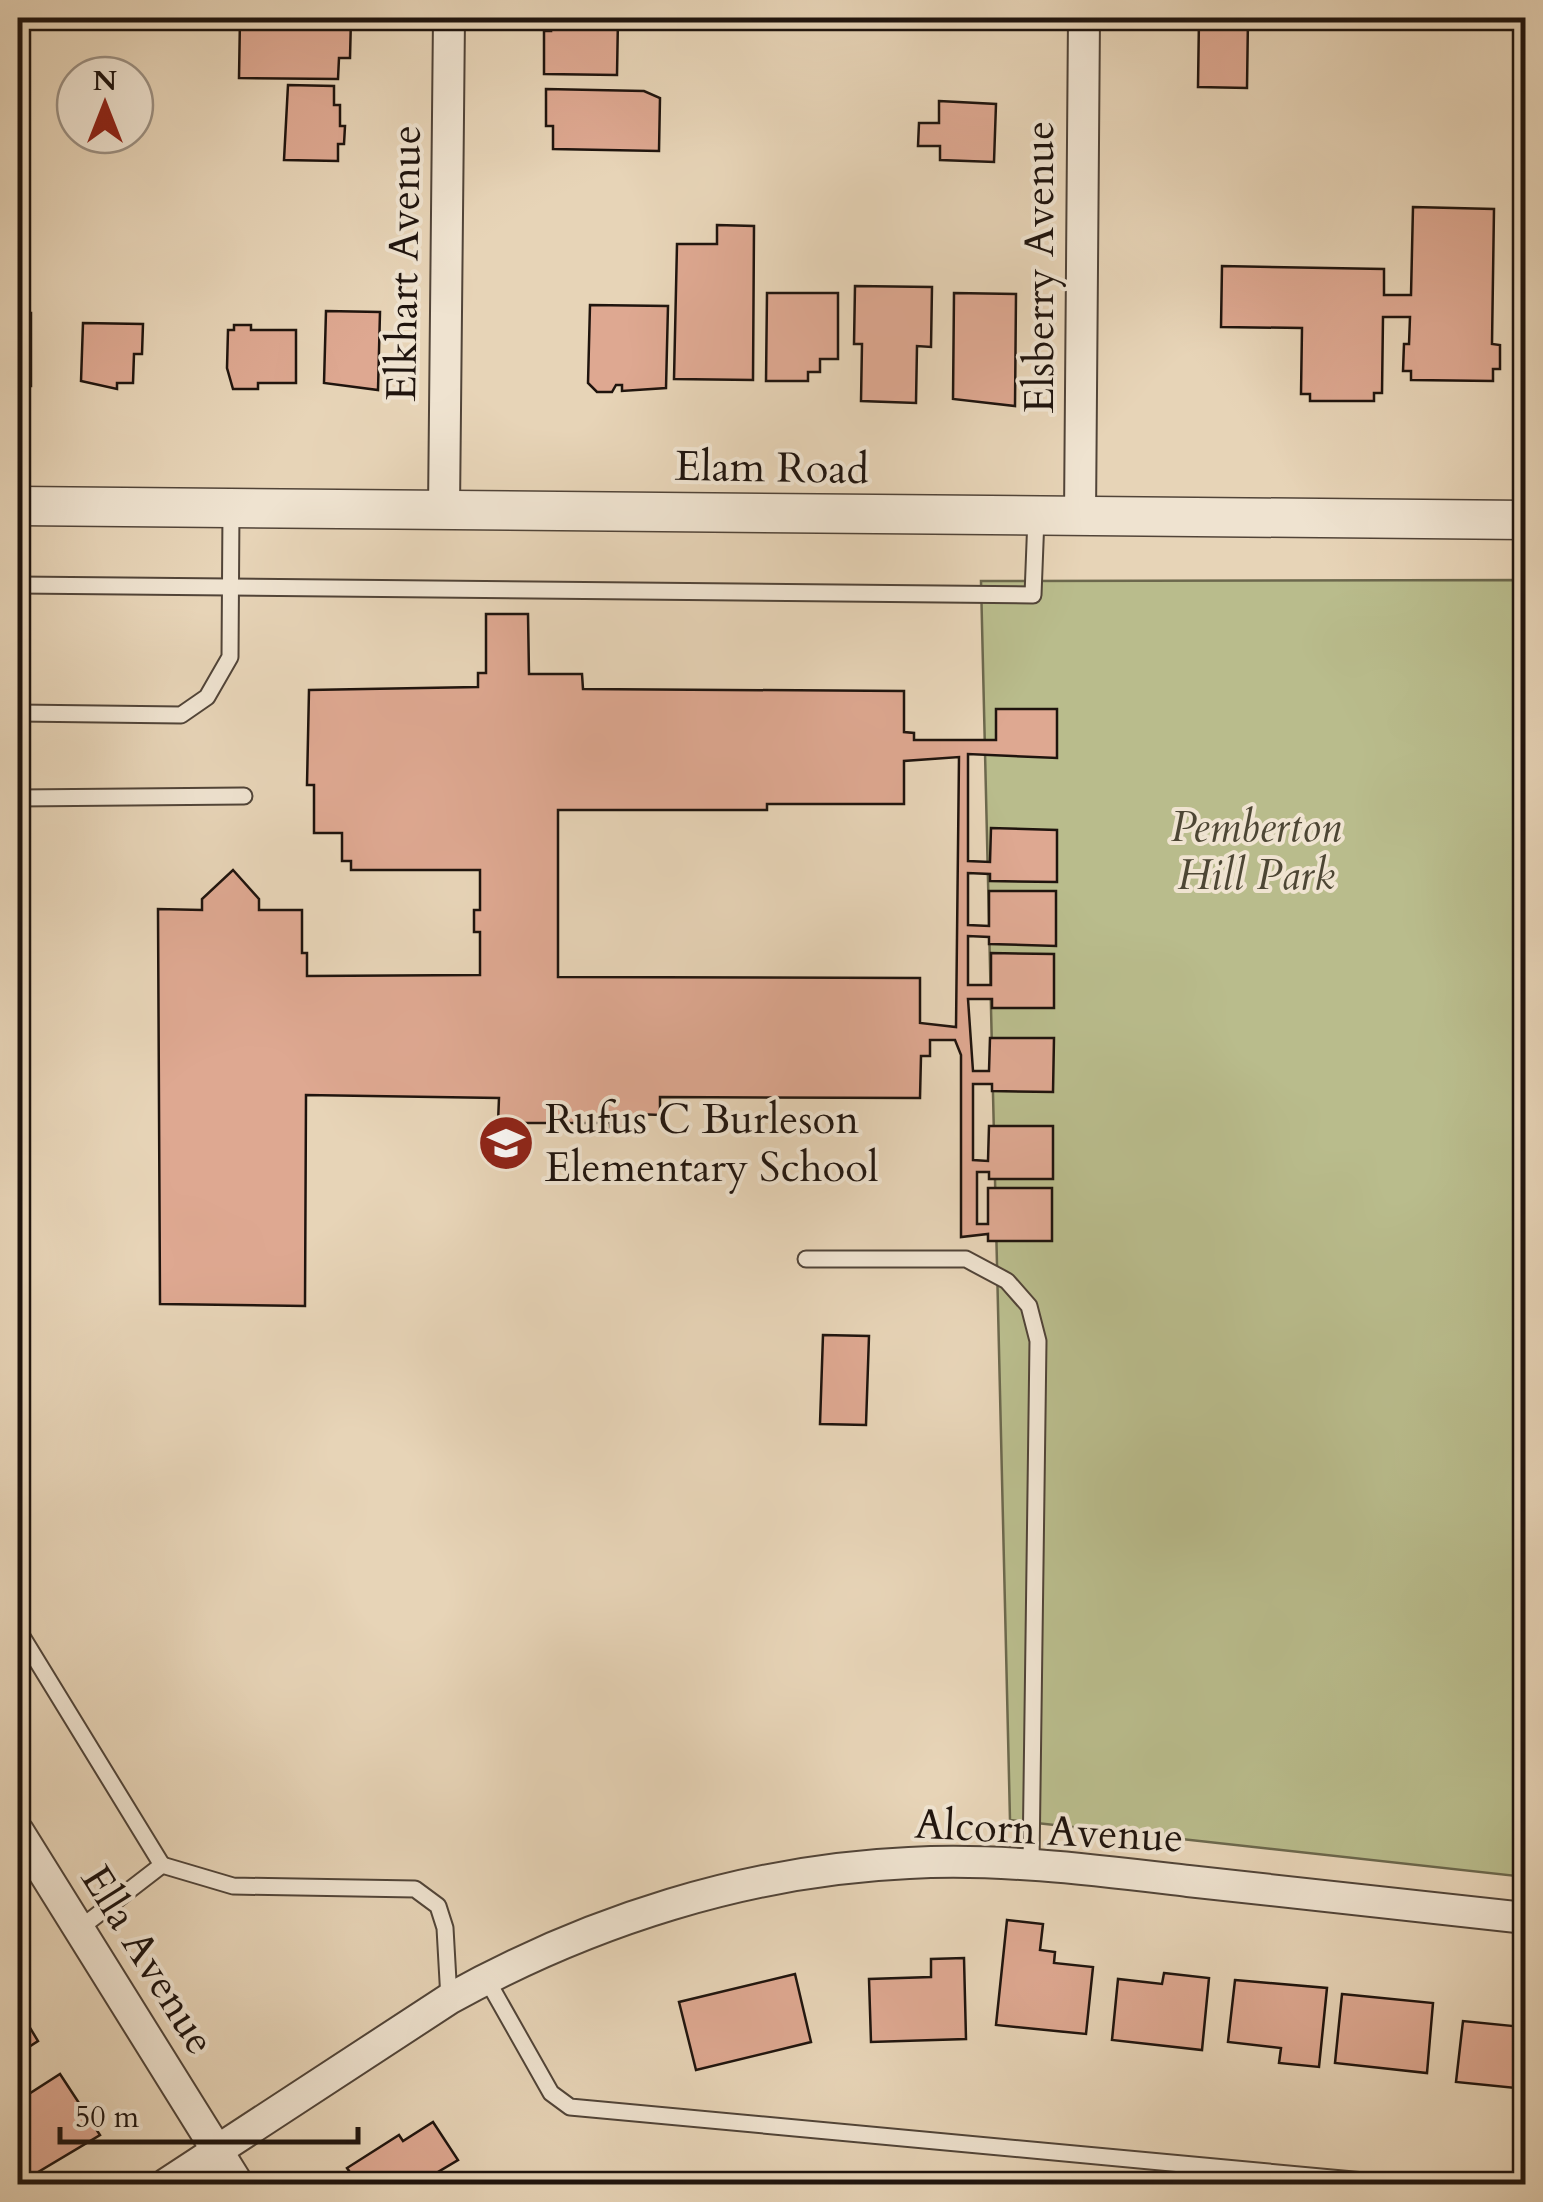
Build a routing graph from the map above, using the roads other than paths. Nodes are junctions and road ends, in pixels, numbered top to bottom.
1 (450, 18) edge
2 (1084, 18) edge
3 (18, 506) edge
4 (231, 508) junction
5 (444, 509) junction
6 (1036, 517) junction
7 (1080, 517) junction
8 (1526, 520) edge
9 (18, 585) edge
10 (230, 588) junction
11 (18, 713) edge
12 (244, 796) dead end
13 (18, 798) edge
14 (806, 1260) dead end
15 (18, 1630) edge
16 (18, 1831) edge
17 (1031, 1863) junction
18 (162, 1864) junction
19 (1526, 1918) edge
20 (79, 1929) junction
21 (486, 1978) junction
22 (449, 1999) junction
23 (217, 2149) junction
24 (166, 2184) edge
25 (238, 2184) edge
26 (1397, 2184) edge

1 - 5 street, Elkhart Avenue
2 - 7 street, Elsberry Avenue
3 - 4 street, Elam Road
4 - 5 street, Elam Road
4 - 10 lane
5 - 6 street, Elam Road
6 - 7 street, Elam Road
6 - 10 lane
7 - 8 street, Elam Road
9 - 10 lane
10 - 11 lane
12 - 13 lane
14 - 17 lane
15 - 18 lane
16 - 20 street, Ella Avenue
17 - 19 street, Alcorn Avenue
17 - 21 street, Alcorn Avenue
18 - 20 lane
18 - 22 lane
20 - 23 street, Ella Avenue
21 - 22 street, Alcorn Avenue
21 - 26 lane
22 - 23 street, Alcorn Avenue
23 - 24 street, Alcorn Avenue
23 - 25 street, Ella Avenue

